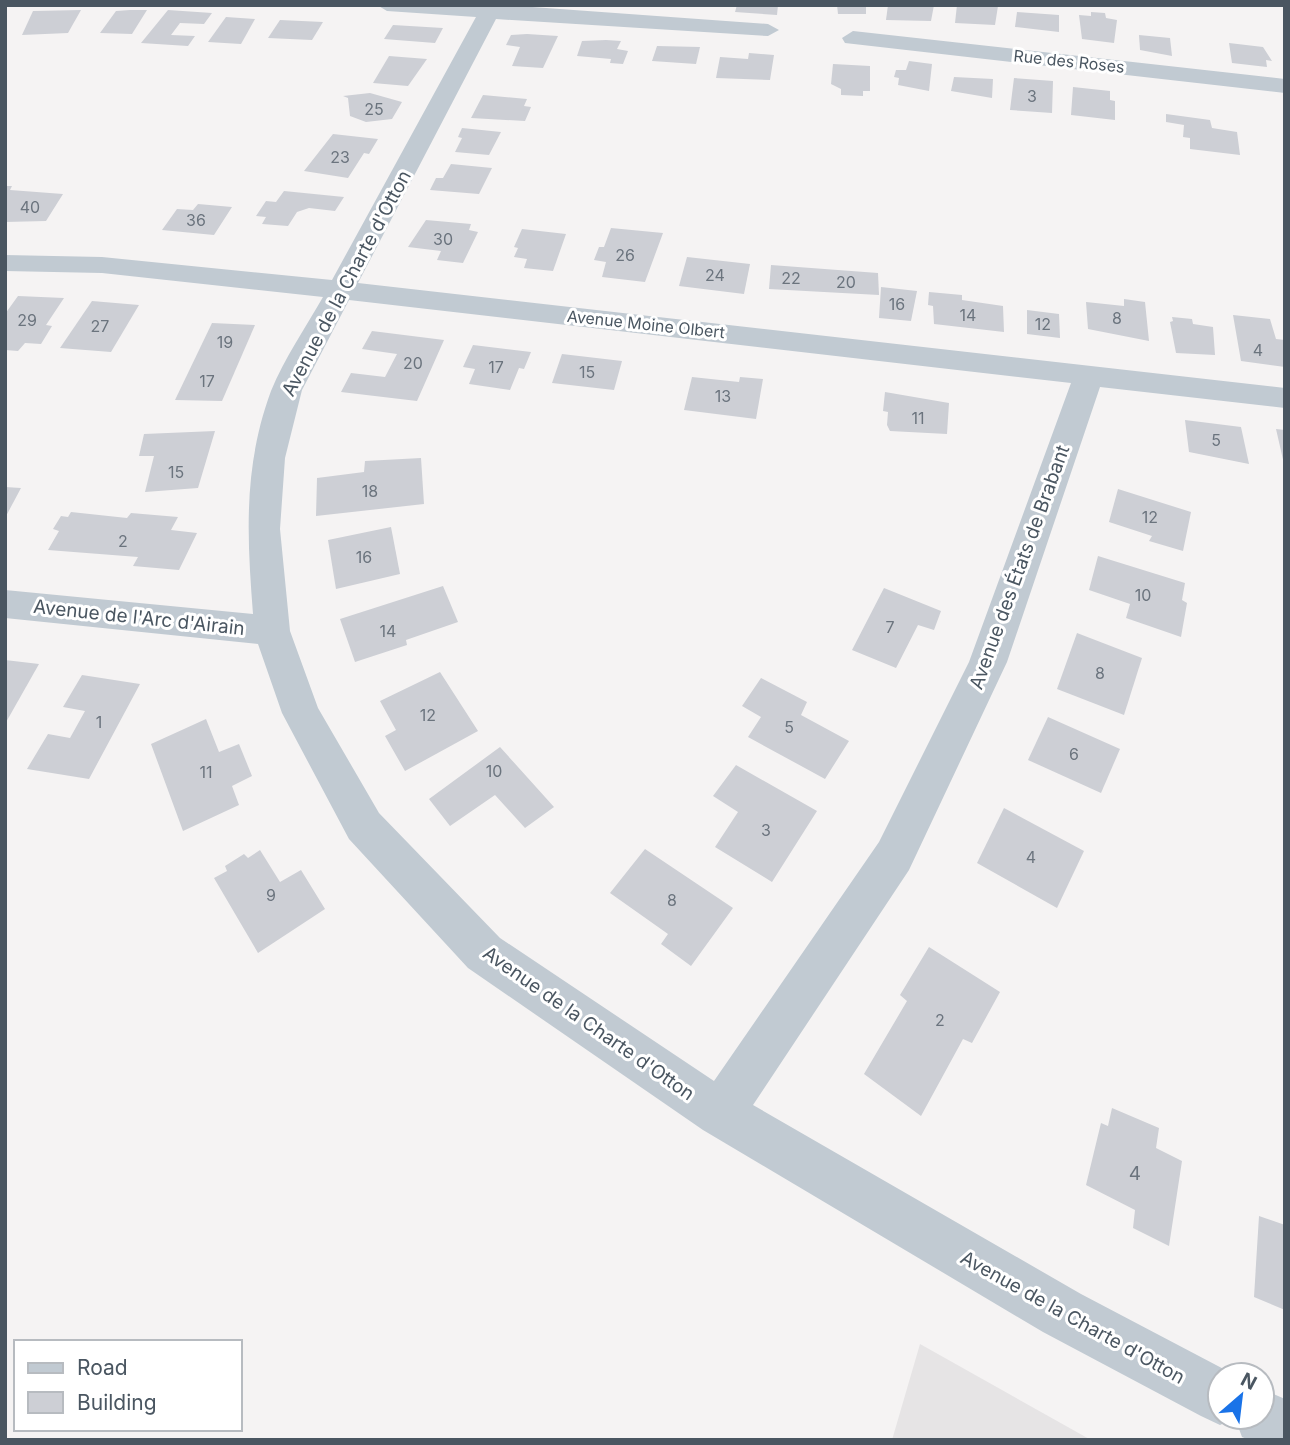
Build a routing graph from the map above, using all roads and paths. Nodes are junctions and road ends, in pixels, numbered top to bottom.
1 (387, 5) edge
2 (491, 9) edge
3 (768, 30) dead end
4 (853, 38) dead end
5 (1285, 86) edge
6 (5, 263) edge
7 (342, 290) junction
8 (1089, 374) junction
9 (1285, 398) edge
10 (5, 604) edge
11 (272, 631) junction
12 (720, 1113) junction
13 (1206, 1390) edge

1 - 2 street
2 - 3 street
2 - 7 street, Avenue de la Charte d'Otton
4 - 5 street, Rue des Roses
6 - 7 street, Avenue Moine Olbert
7 - 8 street, Avenue Moine Olbert
7 - 11 street, Avenue de la Charte d'Otton
8 - 9 street, Avenue Moine Olbert
8 - 12 street, Avenue des États de Brabant
10 - 11 street, Avenue de l'Arc d'Airain
11 - 12 street, Avenue de la Charte d'Otton
12 - 13 street, Avenue de la Charte d'Otton

